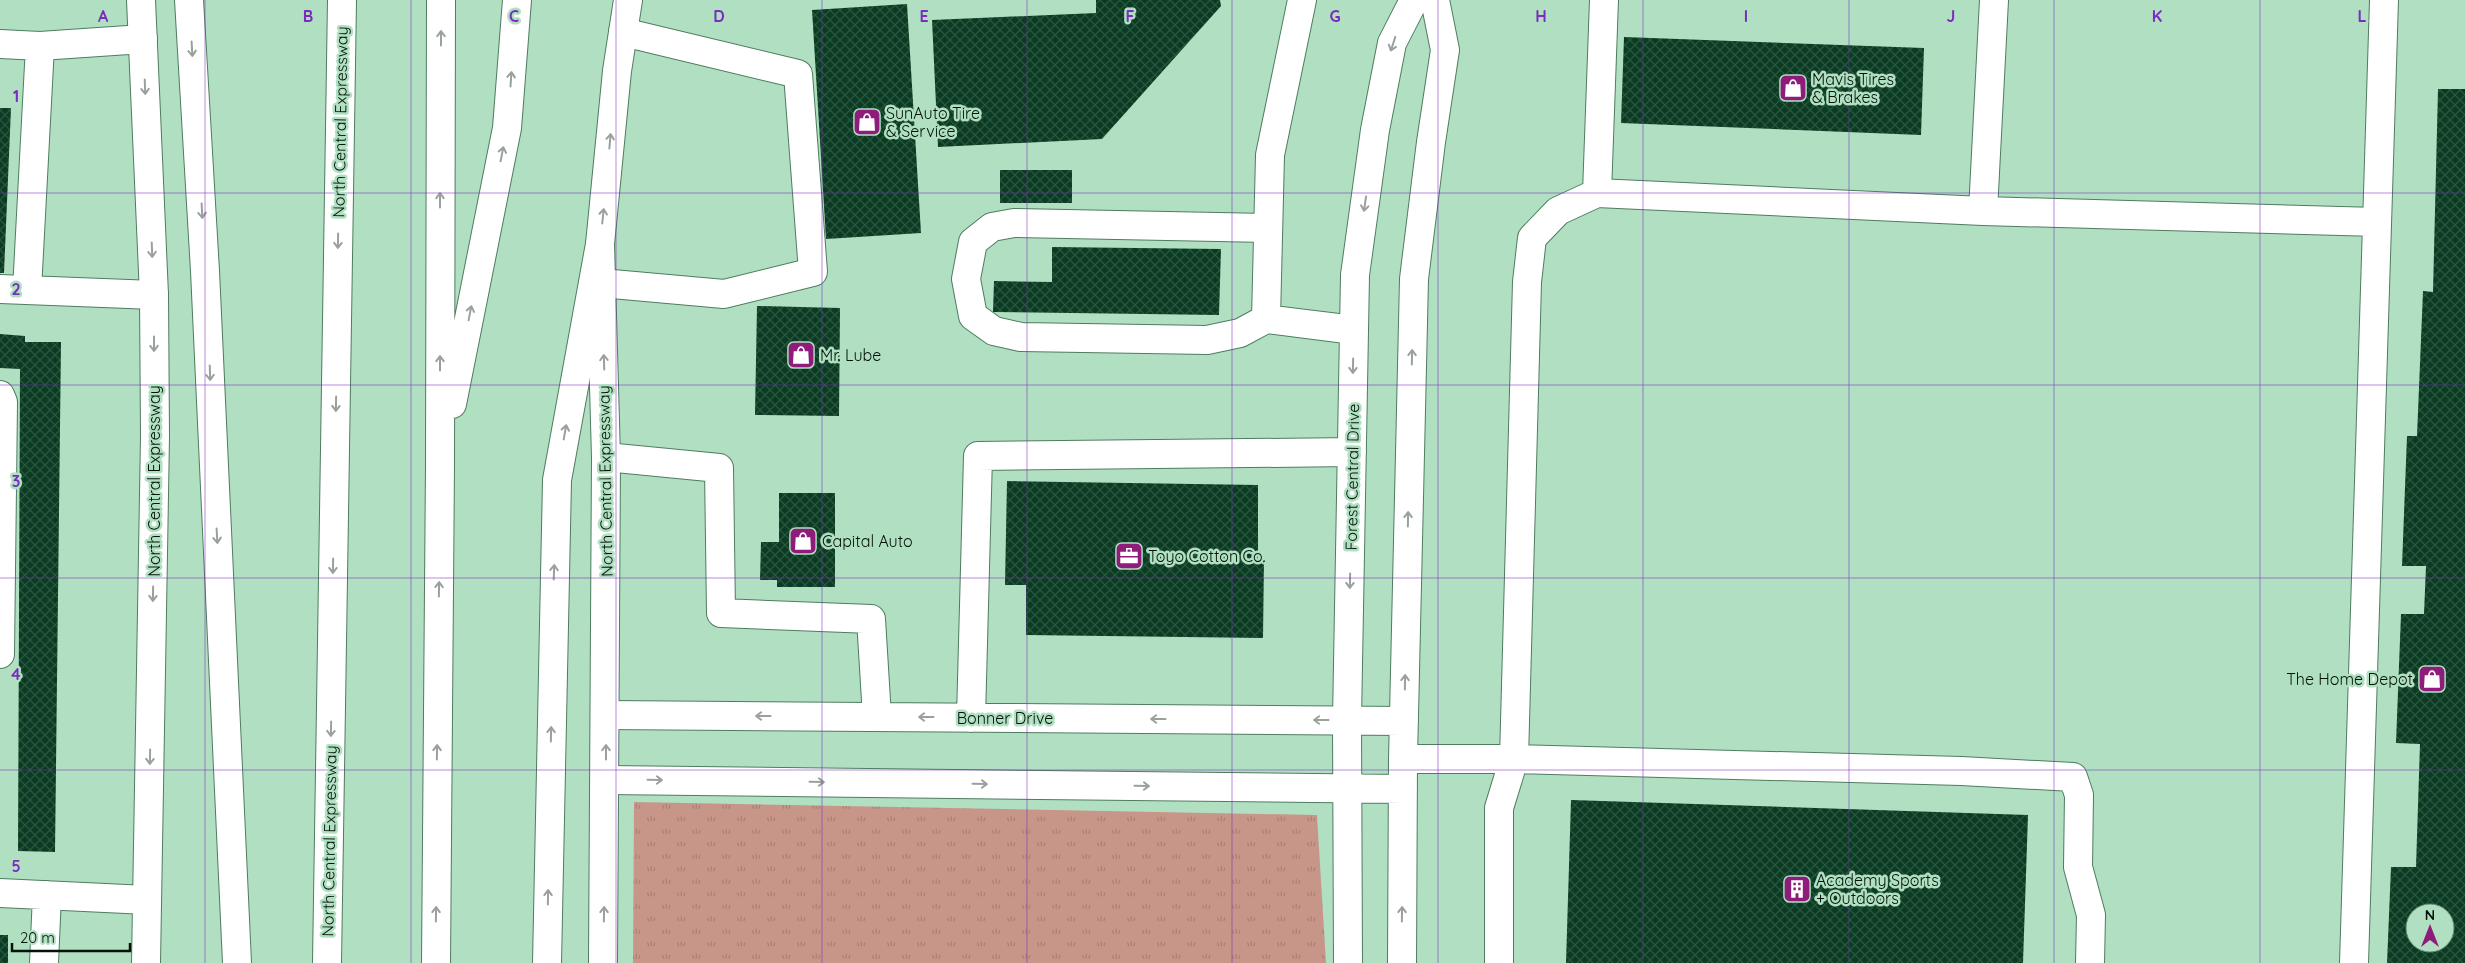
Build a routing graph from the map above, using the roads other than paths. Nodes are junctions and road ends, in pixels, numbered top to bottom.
1 (141, 0) edge
2 (189, 0) edge
3 (342, 0) edge
4 (440, 0) edge
5 (517, 0) edge
6 (628, 0) edge
7 (1302, 0) edge
8 (1414, 0) edge
9 (1435, 0) edge
10 (1604, 0) edge
11 (1994, 0) edge
12 (2384, 0) edge
13 (623, 32) junction
14 (143, 39) junction
15 (0, 44) edge
16 (40, 46) junction
17 (1597, 193) junction
18 (1983, 211) junction
19 (2377, 222) junction
20 (1268, 228) junction
21 (600, 244) junction
22 (601, 283) junction
23 (0, 289) edge
24 (27, 290) junction
25 (154, 296) junction
26 (1266, 320) junction
27 (1354, 330) junction
28 (0, 395) edge
29 (1352, 452) junction
30 (606, 457) junction
31 (440, 464) junction
32 (0, 654) edge
33 (606, 715) junction
34 (877, 717) junction
35 (971, 718) junction
36 (1347, 720) junction
37 (1404, 722) junction
38 (1403, 759) junction
39 (1514, 759) junction
40 (606, 780) junction
41 (1348, 788) junction
42 (1403, 789) junction
43 (0, 893) edge
44 (47, 894) junction
45 (148, 900) junction
46 (44, 963) edge
47 (146, 963) edge
48 (237, 963) edge
49 (327, 963) edge
50 (436, 963) edge
51 (547, 963) edge
52 (603, 963) edge
53 (1348, 963) edge
54 (1402, 963) edge
55 (1499, 963) edge
56 (2090, 963) edge
57 (2354, 963) edge

1 - 14 main road, North Central Expressway
2 -> 48 main road
3 -> 49 main road, North Central Expressway
31 -> 4 main road
31 -> 5 main road
6 - 13 main road, North Central Expressway
7 - 20 main road
8 -> 27 main road, Forest Central Drive
37 -> 9 main road
10 - 17 main road
11 - 18 main road
12 - 19 main road
21 -> 13 main road, North Central Expressway
13 - 22 main road
14 - 16 main road
14 -> 25 main road, North Central Expressway
15 - 16 main road
16 - 24 main road
17 - 18 main road
17 - 39 main road
18 - 19 main road
19 - 57 main road
20 - 26 main road
20 - 26 main road
21 - 22 main road, North Central Expressway
51 -> 21 main road
30 -> 22 main road, North Central Expressway
23 - 24 main road
24 - 25 main road
25 -> 45 main road, North Central Expressway
26 - 27 main road
27 -> 29 main road, Forest Central Drive
28 - 32 main road
29 - 35 main road
29 -> 36 main road, Forest Central Drive
30 - 33 main road, North Central Expressway
30 - 34 main road
50 -> 31 main road
34 -> 33 main road, Bonner Drive
40 -> 33 main road, North Central Expressway
35 -> 34 main road, Bonner Drive
36 -> 35 main road, Bonner Drive
36 - 37 main road, Bonner Drive
36 - 41 main road, Forest Central Drive
37 - 38 main road
38 - 39 main road
38 - 42 main road
39 - 55 main road
39 - 56 main road
40 -> 41 main road
52 -> 40 main road, North Central Expressway
41 - 42 main road
41 - 53 main road, Forest Central Drive
54 -> 42 main road
43 - 44 main road
44 - 45 main road
44 - 46 main road
45 - 47 main road, North Central Expressway

